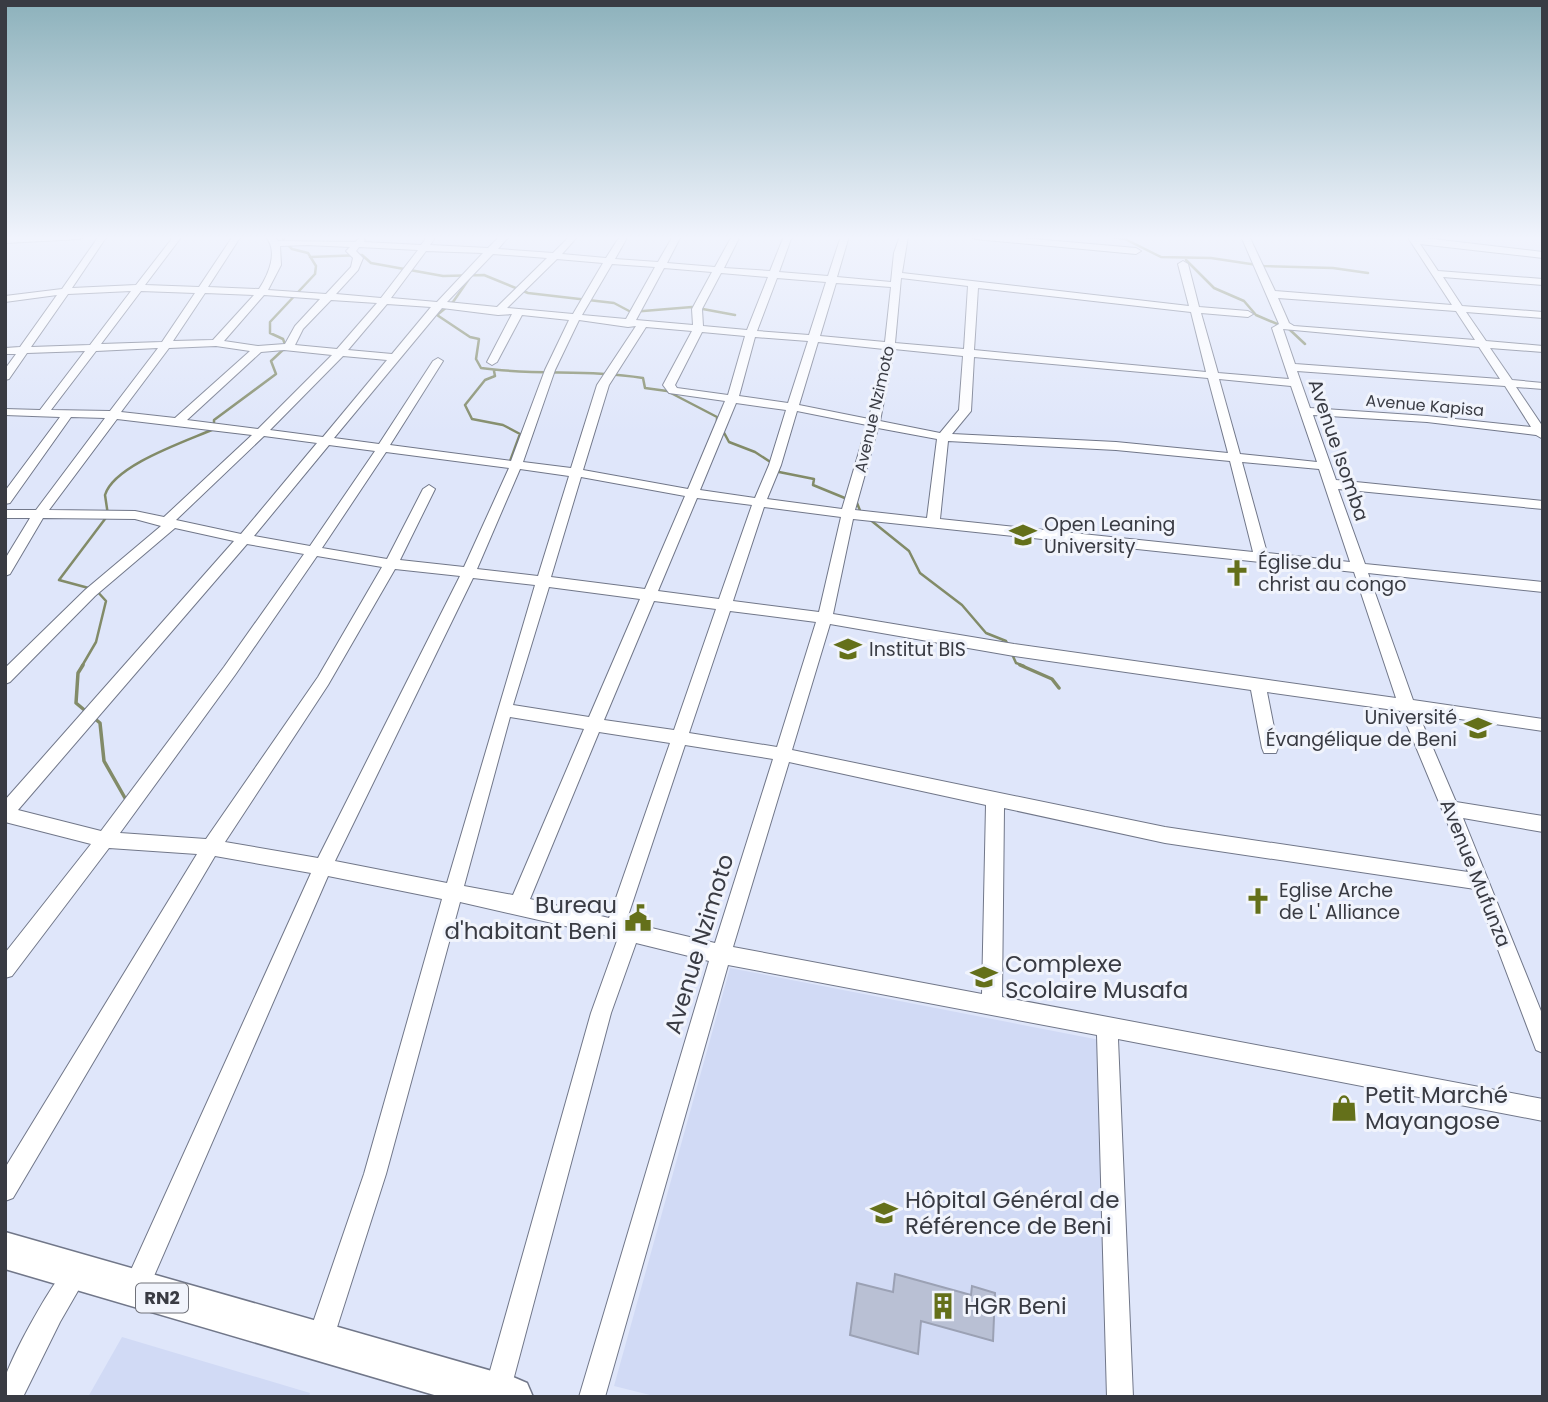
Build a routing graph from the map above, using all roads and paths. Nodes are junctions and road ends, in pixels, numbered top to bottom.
1 (59, 301) edge
2 (126, 301) edge
3 (195, 301) edge
4 (253, 301) edge
5 (325, 301) edge
6 (360, 301) edge
7 (449, 301) edge
8 (506, 301) edge
9 (585, 301) edge
10 (640, 301) edge
11 (700, 301) edge
12 (764, 301) edge
13 (827, 301) edge
14 (895, 301) edge
15 (972, 301) edge
16 (1116, 301) edge
17 (1192, 301) edge
18 (1273, 301) edge
19 (1364, 301) edge
20 (1454, 301) edge
21 (382, 303) junction
22 (446, 306) junction
23 (1459, 309) junction
24 (1194, 310) junction
25 (498, 312) junction
26 (518, 313) junction
27 (1248, 314) dead end
28 (1543, 315) edge
29 (575, 318) junction
30 (628, 324) junction
31 (642, 326) junction
32 (1284, 326) junction
33 (698, 330) junction
34 (751, 333) junction
35 (815, 338) junction
36 (167, 343) junction
37 (216, 343) junction
38 (890, 345) junction
39 (93, 346) junction
40 (1482, 346) junction
41 (288, 348) junction
42 (258, 349) junction
43 (1543, 349) edge
44 (24, 350) junction
45 (5, 351) edge
46 (340, 352) junction
47 (970, 353) junction
48 (396, 358) junction
49 (438, 361) dead end
50 (492, 362) dead end
51 (1289, 367) junction
52 (1212, 374) junction
53 (5, 377) edge
54 (1294, 383) junction
55 (1509, 384) junction
56 (1543, 386) edge
57 (733, 397) junction
58 (793, 407) junction
59 (1304, 411) junction
60 (5, 412) edge
61 (43, 413) junction
62 (68, 414) junction
63 (114, 415) junction
64 (178, 422) junction
65 (874, 422) junction
66 (261, 434) junction
67 (1542, 434) edge
68 (943, 437) junction
69 (324, 443) junction
70 (380, 450) junction
71 (1234, 457) junction
72 (516, 465) junction
73 (1324, 466) junction
74 (579, 473) junction
75 (1332, 484) junction
76 (429, 489) dead end
77 (690, 493) junction
78 (6, 498) edge
79 (759, 503) junction
80 (1543, 505) edge
81 (850, 506) junction
82 (5, 514) edge
83 (39, 515) junction
84 (933, 521) junction
85 (168, 524) junction
86 (244, 539) junction
87 (316, 551) junction
88 (1262, 559) junction
89 (391, 564) junction
90 (1359, 569) junction
91 (5, 571) edge
92 (469, 572) junction
93 (542, 581) junction
94 (1543, 587) edge
95 (647, 594) junction
96 (724, 605) junction
97 (825, 618) junction
98 (5, 678) edge
99 (1258, 685) junction
100 (1406, 704) junction
101 (504, 710) junction
102 (592, 724) junction
103 (1543, 725) edge
104 (678, 738) junction
105 (1270, 748) dead end
106 (781, 754) junction
107 (995, 798) junction
108 (1449, 808) junction
109 (5, 813) edge
110 (1543, 824) edge
111 (107, 840) junction
112 (211, 847) junction
113 (323, 867) junction
114 (1481, 882) junction
115 (453, 894) junction
116 (518, 905) junction
117 (623, 930) junction
118 (721, 954) junction
119 (5, 969) edge
120 (992, 1006) junction
121 (1107, 1029) junction
122 (1543, 1042) edge
123 (1543, 1110) edge
124 (5, 1190) edge
125 (5, 1250) edge
126 (78, 1270) junction
127 (135, 1290) junction
128 (319, 1343) junction
129 (505, 1394) edge
130 (9, 1397) edge
131 (592, 1397) edge
132 (1120, 1397) edge

1 - 44 street
2 - 39 street
3 - 36 street
4 - 37 street
5 - 41 street
6 - 21 street
7 - 22 street
8 - 25 street
9 - 29 street
10 - 30 street
11 - 33 street
12 - 34 street
13 - 35 street
14 - 38 street, Avenue Nzimoto
15 - 47 street
16 - 24 street
17 - 24 street
18 - 32 street, Avenue Isomba
19 - 23 street
20 - 23 street
21 - 22 street
21 - 46 street
22 - 25 street
22 - 48 street
23 - 28 street
23 - 40 street
24 - 27 street
24 - 52 street
25 - 26 street
26 - 29 street
26 - 50 street
29 - 30 street
29 - 72 street
30 - 31 street
31 - 33 street
31 - 74 street
32 - 40 street
32 - 51 street, Avenue Isomba
33 - 34 street
33 - 57 street
34 - 35 street
34 - 57 street
35 - 38 street
35 - 58 street
36 - 37 street
36 - 39 street
36 - 63 street
37 - 42 street
38 - 47 street
38 - 65 street, Avenue Nzimoto
39 - 44 street
39 - 61 street
40 - 43 street
40 - 55 street
41 - 42 street
41 - 46 street
42 - 64 street
44 - 45 street
44 - 53 street
46 - 48 street
46 - 66 street
47 - 52 street
47 - 68 street
48 - 69 street
49 - 70 street
51 - 54 street, Avenue Isomba
51 - 55 street
52 - 54 street
52 - 71 street
54 - 59 street, Avenue Isomba
55 - 56 street
55 - 67 street
57 - 58 street
57 - 77 street
58 - 65 street
58 - 79 street
59 - 67 street, Avenue Kapisa
59 - 73 street, Avenue Isomba
60 - 61 street
61 - 62 street
62 - 63 street
62 - 78 street
63 - 64 street
63 - 83 street
64 - 66 street
65 - 68 street
65 - 81 street, Avenue Nzimoto
66 - 69 street
66 - 85 street
68 - 71 street
68 - 84 street
69 - 70 street
69 - 86 street
70 - 72 street
70 - 87 street
71 - 73 street
71 - 88 street
72 - 74 street
72 - 92 street
73 - 75 street, Avenue Isomba
74 - 77 street
74 - 93 street
75 - 80 street
75 - 90 street, Avenue Isomba
76 - 89 street
77 - 79 street
77 - 95 street
79 - 81 street
79 - 96 street
81 - 84 street
81 - 97 street, Avenue Nzimoto
82 - 83 street
83 - 85 street
83 - 91 street
84 - 88 street
85 - 86 street
85 - 98 street
86 - 87 street
86 - 109 street
87 - 89 street
87 - 111 street
88 - 90 street
89 - 92 street
89 - 112 street
90 - 94 street
90 - 100 street, Avenue Isomba
92 - 93 street
92 - 113 street
93 - 95 street
93 - 101 street
95 - 96 street
95 - 102 street
96 - 97 street
96 - 104 street
97 - 99 street
97 - 106 street, Avenue Nzimoto
99 - 100 street
99 - 105 street
100 - 103 street
100 - 108 street, Avenue Mufunza
101 - 102 street
101 - 115 street
102 - 104 street
102 - 116 street
104 - 106 street
104 - 117 street
106 - 107 street
106 - 118 street, Avenue Nzimoto
107 - 114 street
107 - 120 street
108 - 110 street
108 - 114 street, Avenue Mufunza
109 - 111 street
111 - 112 street
111 - 119 street
112 - 113 street
112 - 124 street
113 - 115 street
113 - 127 street
114 - 122 street, Avenue Mufunza
115 - 116 street
115 - 128 street
116 - 117 street
117 - 118 street
117 - 129 street
118 - 120 street
118 - 131 street, Avenue Nzimoto
120 - 121 street
121 - 123 street
121 - 132 street
125 - 126 highway, RN2
126 - 127 highway, RN2
126 - 130 street
127 - 128 highway, RN2
128 - 129 highway, RN2

